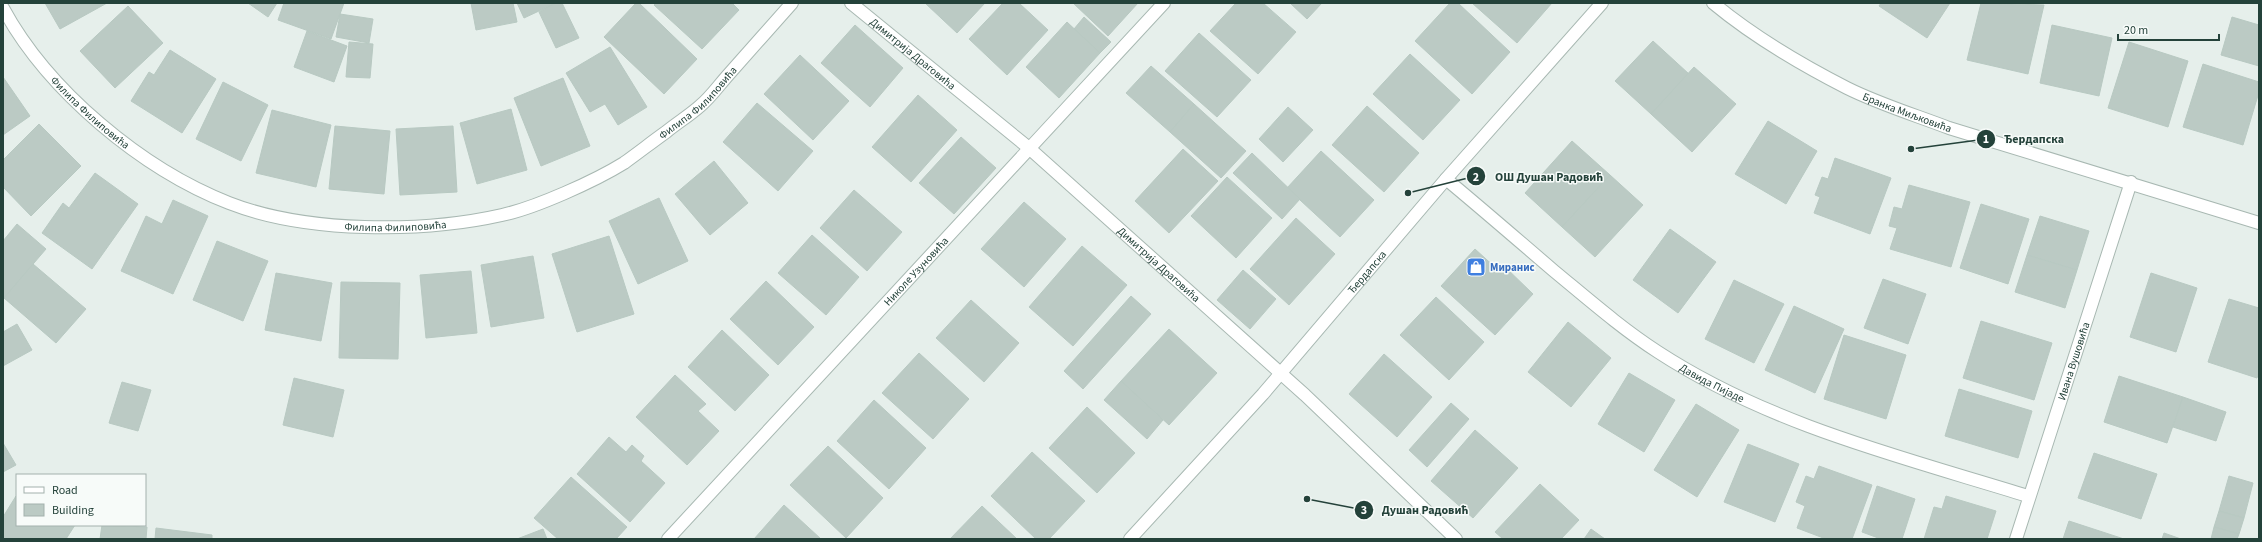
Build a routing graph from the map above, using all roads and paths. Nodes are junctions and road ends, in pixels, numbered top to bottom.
1 (792, 3) edge
2 (851, 3) edge
3 (1164, 3) edge
4 (1602, 3) edge
5 (1713, 3) edge
6 (3, 8) edge
7 (1029, 148) junction
8 (1446, 179) junction
9 (2131, 182) junction
10 (2259, 223) edge
11 (1280, 374) junction
12 (2028, 496) junction
13 (668, 539) edge
14 (1130, 539) edge
15 (1456, 539) edge
16 (2016, 539) edge

1 - 6 street, Филипа Филиповића
2 - 7 street, Димитрија Драговића
3 - 7 street, Николе Узуновића
4 - 8 street, Ђердапска
5 - 9 street, Бранка Миљковића
7 - 11 street, Димитрија Драговића
7 - 13 street, Николе Узуновића
8 - 11 street, Ђердапска
8 - 12 street, Давида Пијаде
9 - 10 street, Бранка Миљковића
9 - 12 street, Ивана Вушовића
11 - 14 street, Ђердапска
11 - 15 street, Димитрија Драговића
12 - 16 street, Ивана Вушовића

